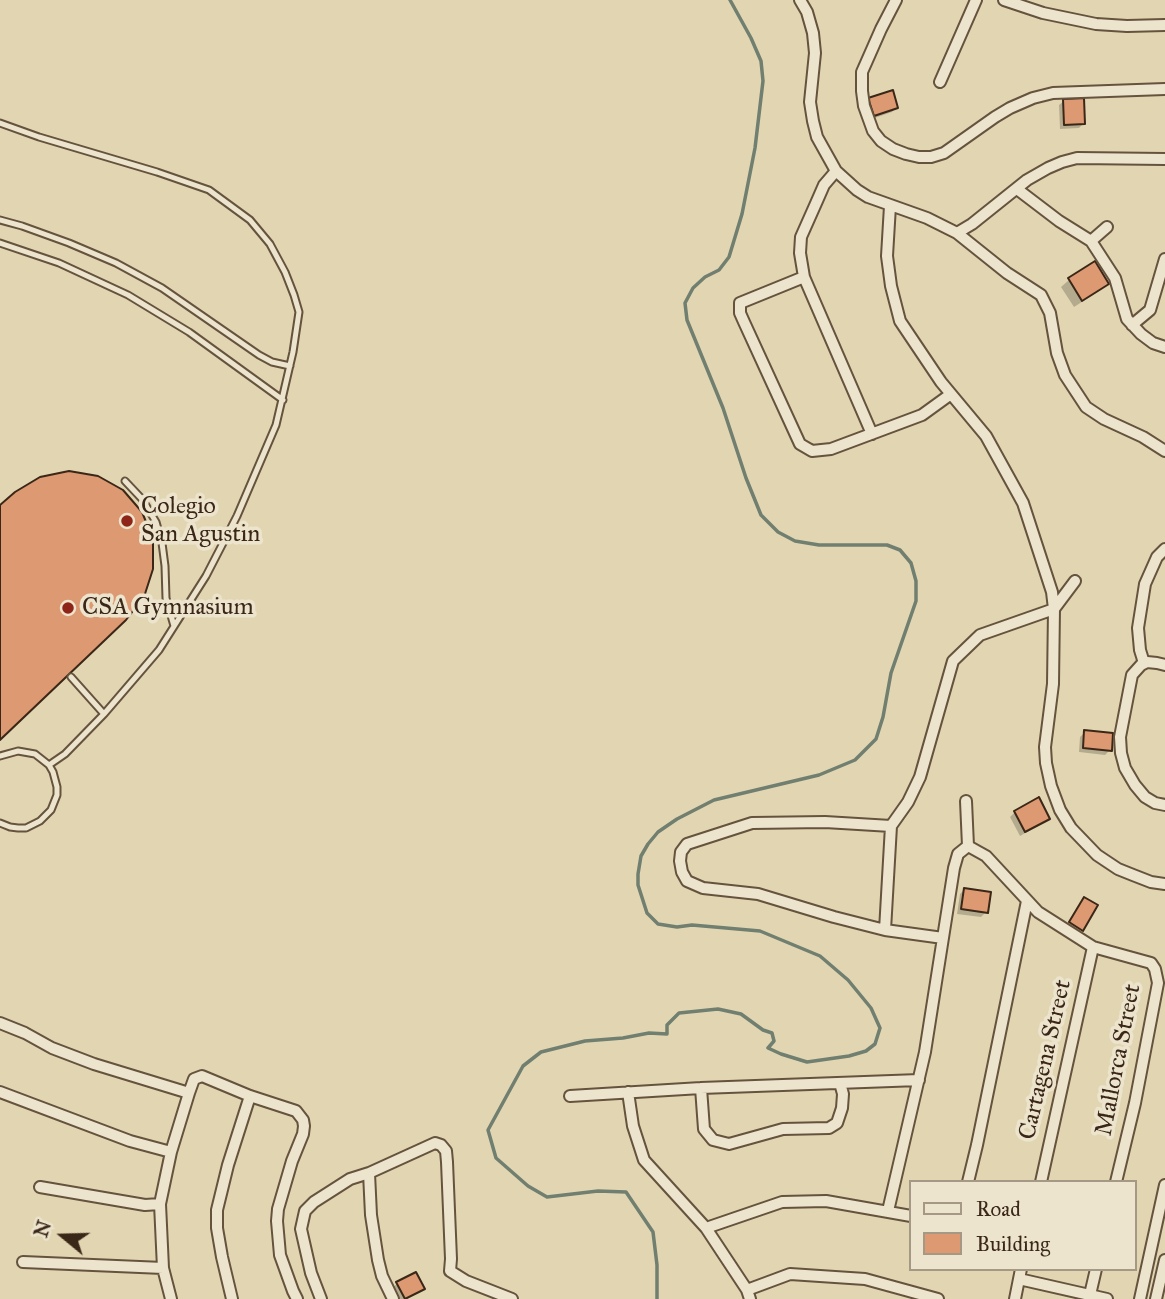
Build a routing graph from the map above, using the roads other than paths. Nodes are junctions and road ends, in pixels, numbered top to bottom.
1 (800, 0) edge
2 (896, 0) edge
3 (976, 0) edge
4 (1004, 0) edge
5 (1165, 25) edge
6 (940, 82) dead end
7 (1165, 89) edge
8 (0, 123) edge
9 (1165, 159) edge
10 (836, 171) junction
11 (1017, 189) junction
12 (890, 206) junction
13 (0, 220) edge
14 (1107, 227) dead end
15 (957, 233) junction
16 (1091, 241) junction
17 (0, 243) edge
18 (1165, 259) edge
19 (804, 277) junction
20 (1132, 326) junction
21 (1165, 348) edge
22 (290, 366) junction
23 (951, 394) junction
24 (283, 400) junction
25 (872, 434) junction
26 (1165, 450) edge
27 (125, 481) dead end
28 (1165, 549) edge
29 (1075, 581) dead end
30 (1054, 609) junction
31 (174, 626) junction
32 (1144, 663) junction
33 (1165, 666) edge
34 (71, 677) dead end
35 (104, 714) junction
36 (0, 756) edge
37 (49, 765) junction
38 (966, 801) dead end
39 (1165, 805) edge
40 (0, 823) edge
41 (891, 827) junction
42 (968, 846) junction
43 (1165, 884) edge
44 (1027, 901) junction
45 (885, 930) junction
46 (943, 938) junction
47 (1093, 947) junction
48 (0, 1023) edge
49 (919, 1080) junction
50 (840, 1083) junction
51 (701, 1088) junction
52 (0, 1092) edge
53 (628, 1092) junction
54 (189, 1093) junction
55 (250, 1096) junction
56 (569, 1097) dead end
57 (171, 1152) junction
58 (369, 1172) junction
59 (968, 1180) edge
60 (1041, 1180) edge
61 (1116, 1180) edge
62 (1165, 1185) edge
63 (40, 1187) dead end
64 (160, 1204) junction
65 (888, 1211) junction
66 (909, 1216) edge
67 (706, 1228) junction
68 (1165, 1260) edge
69 (23, 1262) dead end
70 (163, 1268) junction
71 (1096, 1271) edge
72 (1020, 1274) edge
73 (748, 1294) edge
74 (1090, 1297) edge
75 (171, 1299) edge
76 (232, 1299) edge
77 (297, 1299) edge
78 (321, 1299) edge
79 (393, 1299) edge
80 (512, 1299) edge
81 (938, 1299) edge
82 (1015, 1299) edge
83 (1107, 1299) edge
84 (1139, 1299) edge
85 (1156, 1299) edge

1 - 10 street
2 - 7 street
3 - 6 street
4 - 5 street
8 - 22 lane
9 - 11 street
10 - 12 street
10 - 19 street
11 - 15 street
11 - 16 street
12 - 15 street
12 - 23 street
13 - 22 lane
14 - 16 street
15 - 26 street
16 - 20 street
17 - 24 lane
18 - 20 street
19 - 25 street
19 - 25 street
20 - 21 street
22 - 24 lane
23 - 25 street
23 - 30 street
24 - 31 lane
27 - 31 lane
28 - 32 street
29 - 30 street
30 - 41 street
30 - 43 street
31 - 35 lane
32 - 33 street
32 - 39 street
34 - 35 lane
35 - 37 lane
36 - 37 lane
37 - 40 lane
38 - 42 street
41 - 45 street
41 - 45 street
42 - 44 street, Mallorca Street
42 - 46 street
44 - 47 street, Mallorca Street
44 - 59 street
45 - 46 street
46 - 49 street
47 - 60 street, Cartagena Street
47 - 61 street, Mallorca Street
48 - 54 street
49 - 50 street
49 - 65 street
50 - 51 street
50 - 51 street
51 - 53 street
52 - 57 street
53 - 56 street
53 - 67 street
54 - 55 street
54 - 57 street
55 - 76 street
55 - 77 street
57 - 64 street
58 - 78 street
58 - 79 street
58 - 80 street
62 - 84 street
63 - 64 street
64 - 70 street
65 - 66 street
65 - 67 street
67 - 73 street
68 - 85 street
69 - 70 street
70 - 75 street
71 - 74 street
72 - 74 street
72 - 82 street
73 - 81 street
74 - 83 street

